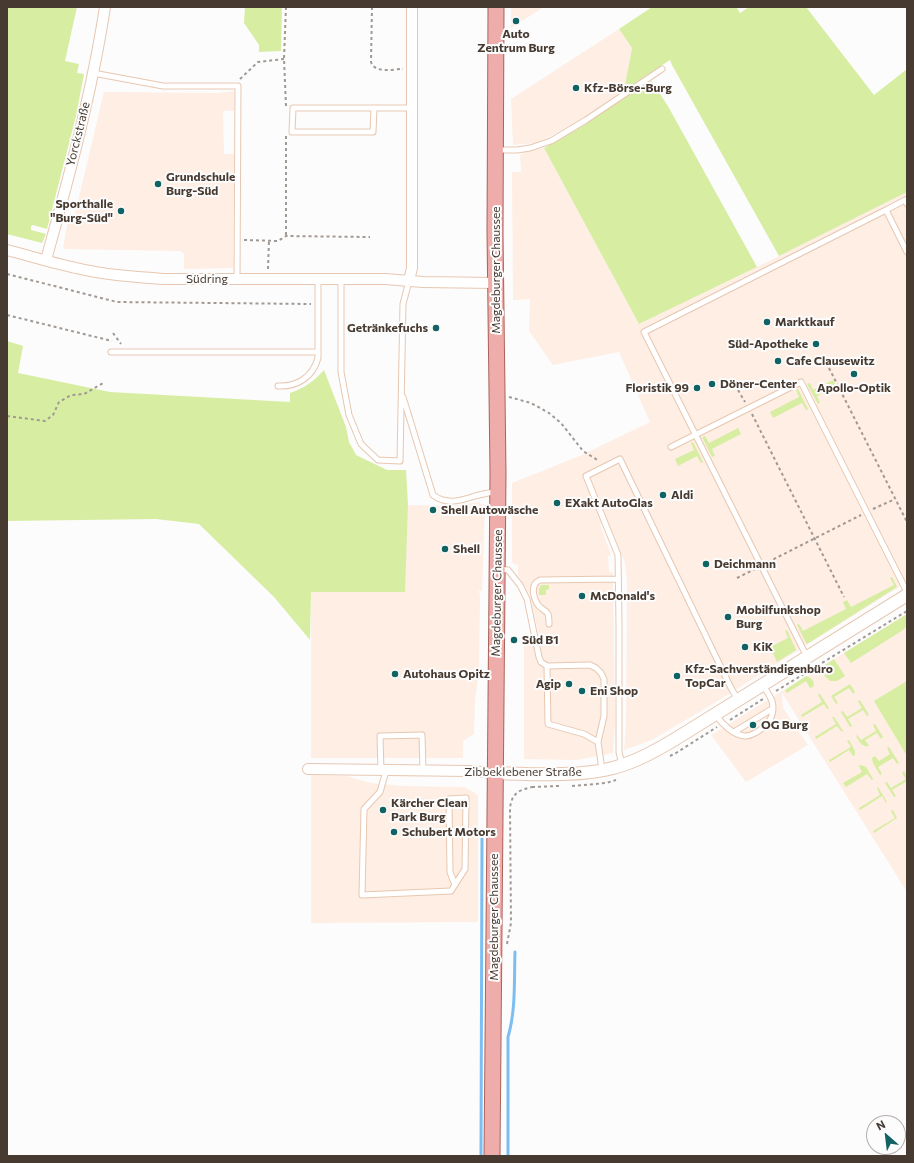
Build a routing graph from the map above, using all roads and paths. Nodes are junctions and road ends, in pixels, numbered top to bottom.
1 (105, 7) edge
2 (286, 7) edge
3 (372, 7) edge
4 (412, 7) edge
5 (496, 7) edge
6 (284, 59) junction
7 (412, 69) junction
8 (662, 69) dead end
9 (93, 73) junction
10 (238, 86) junction
11 (286, 107) dead end
12 (374, 108) junction
13 (412, 108) junction
14 (286, 130) dead end
15 (496, 150) junction
16 (907, 204) edge
17 (886, 210) junction
18 (286, 236) junction
19 (370, 237) dead end
20 (237, 240) junction
21 (269, 240) junction
22 (7, 250) edge
23 (907, 252) edge
24 (46, 260) junction
25 (7, 274) edge
26 (318, 278) junction
27 (236, 279) junction
28 (268, 279) junction
29 (341, 279) junction
30 (409, 281) junction
31 (495, 283) junction
32 (318, 304) junction
33 (7, 315) edge
34 (112, 341) dead end
35 (110, 352) dead end
36 (318, 352) junction
37 (829, 368) dead end
38 (103, 383) dead end
39 (278, 386) dead end
40 (738, 390) dead end
41 (402, 391) junction
42 (498, 394) junction
43 (749, 408) junction
44 (7, 416) edge
45 (696, 435) junction
46 (865, 440) junction
47 (862, 442) dead end
48 (671, 447) dead end
49 (876, 462) junction
50 (872, 464) dead end
51 (607, 465) junction
52 (498, 491) junction
53 (895, 499) junction
54 (866, 512) junction
55 (907, 522) edge
56 (814, 539) junction
57 (761, 566) junction
58 (497, 568) junction
59 (737, 578) dead end
60 (618, 579) junction
61 (907, 594) edge
62 (844, 597) dead end
63 (549, 624) dead end
64 (808, 657) junction
65 (547, 666) junction
66 (762, 685) junction
67 (738, 700) junction
68 (772, 709) junction
69 (716, 714) junction
70 (734, 732) junction
71 (598, 742) junction
72 (622, 765) junction
73 (308, 769) dead end
74 (602, 770) junction
75 (383, 771) junction
76 (423, 771) junction
77 (494, 773) junction
78 (533, 774) junction
79 (455, 885) junction
80 (507, 947) dead end
81 (492, 1156) edge

1 - 9 street, Yorckstraße
2 - 6 path
3 - 7 path
4 - 7 street
5 - 15 main road, Magdeburger Chaussee
6 - 10 path
6 - 11 path
7 - 13 street
8 - 15 lane
9 - 10 lane
9 - 24 street, Yorckstraße
10 - 20 lane
12 - 12 lane
12 - 13 lane
13 - 30 street
14 - 18 path
15 - 31 main road, Magdeburger Chaussee
16 - 17 lane
17 - 23 lane
17 - 45 lane
18 - 19 path
18 - 21 path
20 - 21 path
20 - 27 lane
21 - 28 path
22 - 24 street, Südring
24 - 27 street, Südring
25 - 32 path
26 - 28 street, Südring
26 - 29 street, Südring
26 - 32 lane
27 - 28 street, Südring
29 - 30 street, Südring
29 - 41 lane
30 - 31 street, Südring
30 - 41 lane
31 - 42 main road, Magdeburger Chaussee
32 - 36 lane
33 - 34 path
35 - 36 lane
36 - 39 lane
37 - 46 path
38 - 44 path
40 - 43 path
41 - 52 lane
42 - 51 path
42 - 52 main road, Magdeburger Chaussee
43 - 45 lane
43 - 54 lane
43 - 56 path
45 - 48 lane
45 - 57 lane
46 - 47 path
46 - 49 path
49 - 50 path
49 - 53 path
51 - 60 lane
51 - 67 lane
52 - 58 main road, Magdeburger Chaussee
53 - 54 path
53 - 55 path
54 - 56 path
54 - 61 lane
56 - 57 path
56 - 62 path
57 - 59 path
57 - 64 lane
58 - 65 lane
58 - 77 main road, Magdeburger Chaussee
60 - 63 lane
60 - 72 lane
61 - 64 street, Zibbeklebener Straße
64 - 66 street, Zibbeklebener Straße
65 - 71 lane
65 - 71 lane
66 - 67 street, Zibbeklebener Straße
66 - 68 lane
67 - 69 street, Zibbeklebener Straße
68 - 70 lane
68 - 70 lane
69 - 70 lane
69 - 72 street, Zibbeklebener Straße
71 - 74 lane
72 - 74 street, Zibbeklebener Straße
73 - 75 street, Zibbeklebener Straße
74 - 78 street, Zibbeklebener Straße
75 - 76 street, Zibbeklebener Straße
75 - 76 lane
75 - 79 lane
76 - 77 street, Zibbeklebener Straße
77 - 78 street, Zibbeklebener Straße
77 - 81 main road, Magdeburger Chaussee
78 - 80 path
79 - 79 lane

